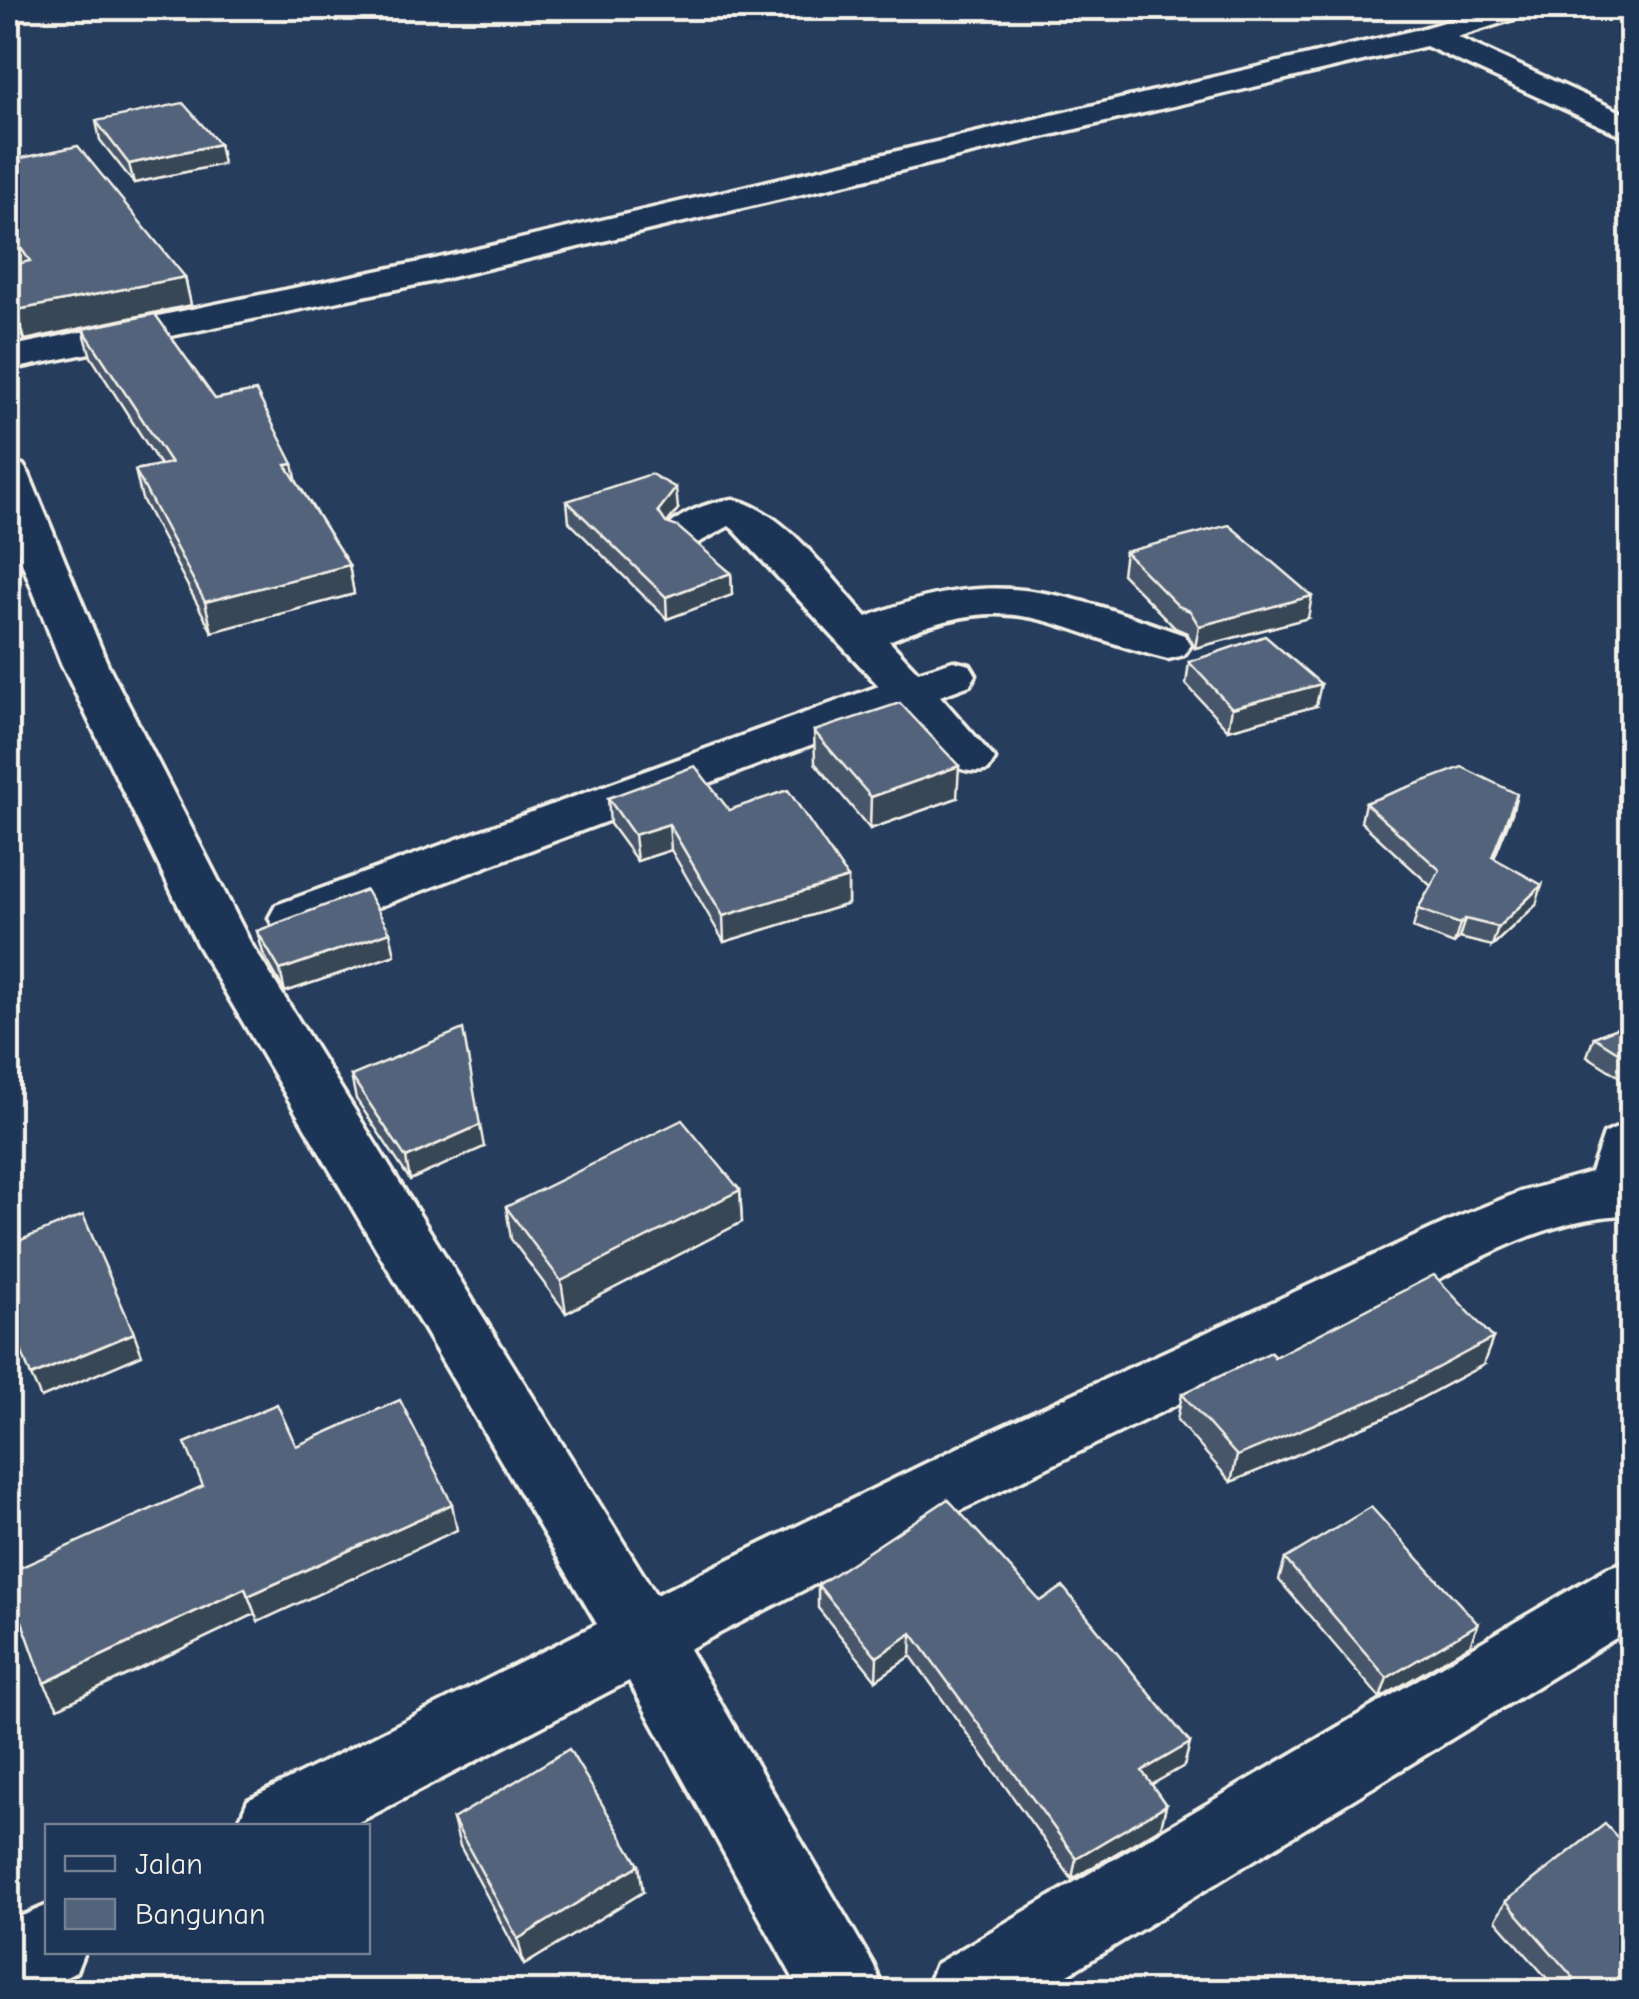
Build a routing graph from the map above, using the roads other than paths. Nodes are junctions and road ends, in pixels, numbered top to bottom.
1 (1520, 8) edge
2 (1430, 36) junction
3 (1632, 130) edge
4 (8, 359) edge
5 (8, 474) edge
6 (685, 533) edge
7 (858, 637) junction
8 (1168, 644) dead end
9 (954, 675) dead end
10 (906, 692) junction
11 (971, 759) dead end
12 (224, 944) junction
13 (1627, 1175) edge
14 (1632, 1590) edge
15 (643, 1637) junction
16 (278, 1824) edge
17 (45, 1946) edge
18 (8, 1964) edge
19 (846, 1992) edge
20 (964, 1992) edge

1 - 2 street
2 - 3 street
2 - 4 street
5 - 12 street
6 - 7 street
7 - 8 street
7 - 10 street
9 - 10 street
10 - 11 street
10 - 12 street
12 - 15 street
13 - 15 street
14 - 20 street
15 - 16 street
15 - 19 street
17 - 18 street

